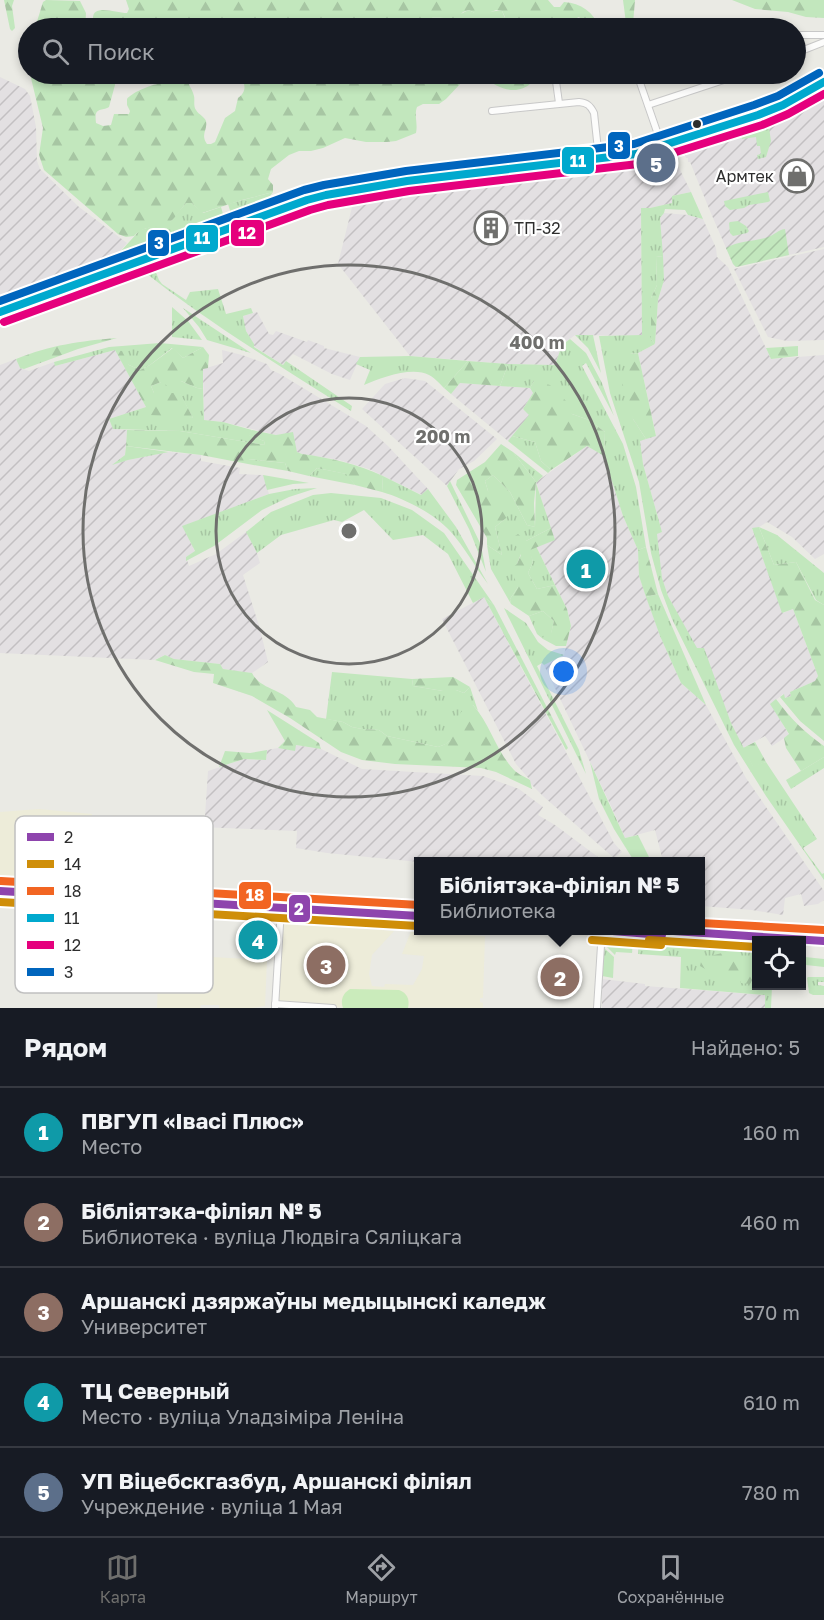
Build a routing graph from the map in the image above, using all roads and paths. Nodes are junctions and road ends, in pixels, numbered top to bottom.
1 (806, 35) edge
2 (824, 35) edge
3 (824, 42) edge
4 (806, 49) edge
5 (824, 82) edge
6 (556, 84) edge
7 (641, 84) edge
8 (712, 84) edge
9 (559, 103) junction
10 (648, 105) junction
11 (492, 111) dead end
12 (662, 146) junction
13 (599, 159) junction
14 (0, 312) edge
15 (0, 891) edge
16 (15, 892) edge
17 (0, 896) edge
18 (15, 897) edge
19 (213, 905) edge
20 (213, 907) edge
21 (280, 910) junction
22 (414, 918) edge
23 (705, 934) edge
24 (602, 935) edge
25 (664, 935) edge
26 (752, 941) edge
27 (824, 943) edge
28 (806, 944) edge
29 (275, 1006) edge
30 (333, 1008) edge
31 (597, 1008) edge

1 - 2 street
3 - 4 street
5 - 12 street
6 - 9 street
7 - 10 street
8 - 10 street
9 - 11 street
9 - 13 street
10 - 12 street
12 - 13 street
13 - 14 street
15 - 16 main road
17 - 18 main road
19 - 21 main road
20 - 21 main road
21 - 22 main road
21 - 29 street
23 - 27 main road
24 - 31 street
25 - 26 main road
27 - 28 main road
29 - 30 street

